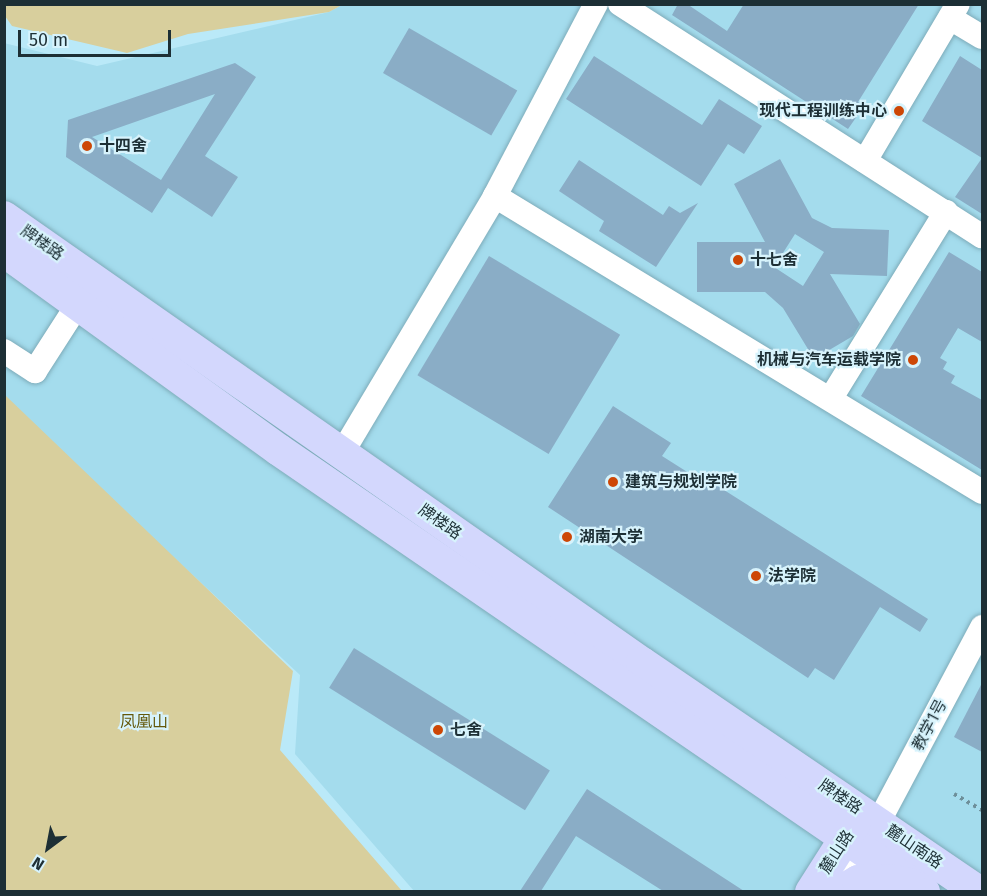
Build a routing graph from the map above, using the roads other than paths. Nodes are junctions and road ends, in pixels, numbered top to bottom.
1 (596, 4) edge
2 (620, 4) edge
3 (954, 11) edge
4 (982, 37) edge
5 (865, 161) junction
6 (495, 196) junction
7 (946, 212) junction
8 (4, 217) edge
9 (982, 236) edge
10 (4, 251) edge
11 (78, 304) junction
12 (4, 351) edge
13 (831, 398) junction
14 (342, 453) junction
15 (982, 492) edge
16 (982, 627) edge
17 (797, 806) junction
18 (870, 818) junction
19 (853, 844) junction
20 (919, 888) edge
21 (811, 891) edge
22 (833, 891) edge
23 (839, 891) edge
24 (979, 891) edge

1 - 6 street
2 - 5 street
3 - 4 street
3 - 5 street
5 - 7 street
6 - 13 street
6 - 14 street
7 - 9 street
7 - 13 street
8 - 14 main road, 牌楼路
10 - 11 main road, 牌楼路
11 - 12 street
11 - 17 main road, 牌楼路
13 - 15 street
14 - 18 main road, 牌楼路
16 - 18 street, 教学1号
17 - 19 main road, 牌楼路
17 - 21 main road
18 - 19 main road, 麓山路
18 - 24 main road, 麓山南路
19 - 20 main road, 麓山南路
19 - 21 main road, 麓山路
19 - 22 street, 麓山路
20 - 23 main road

